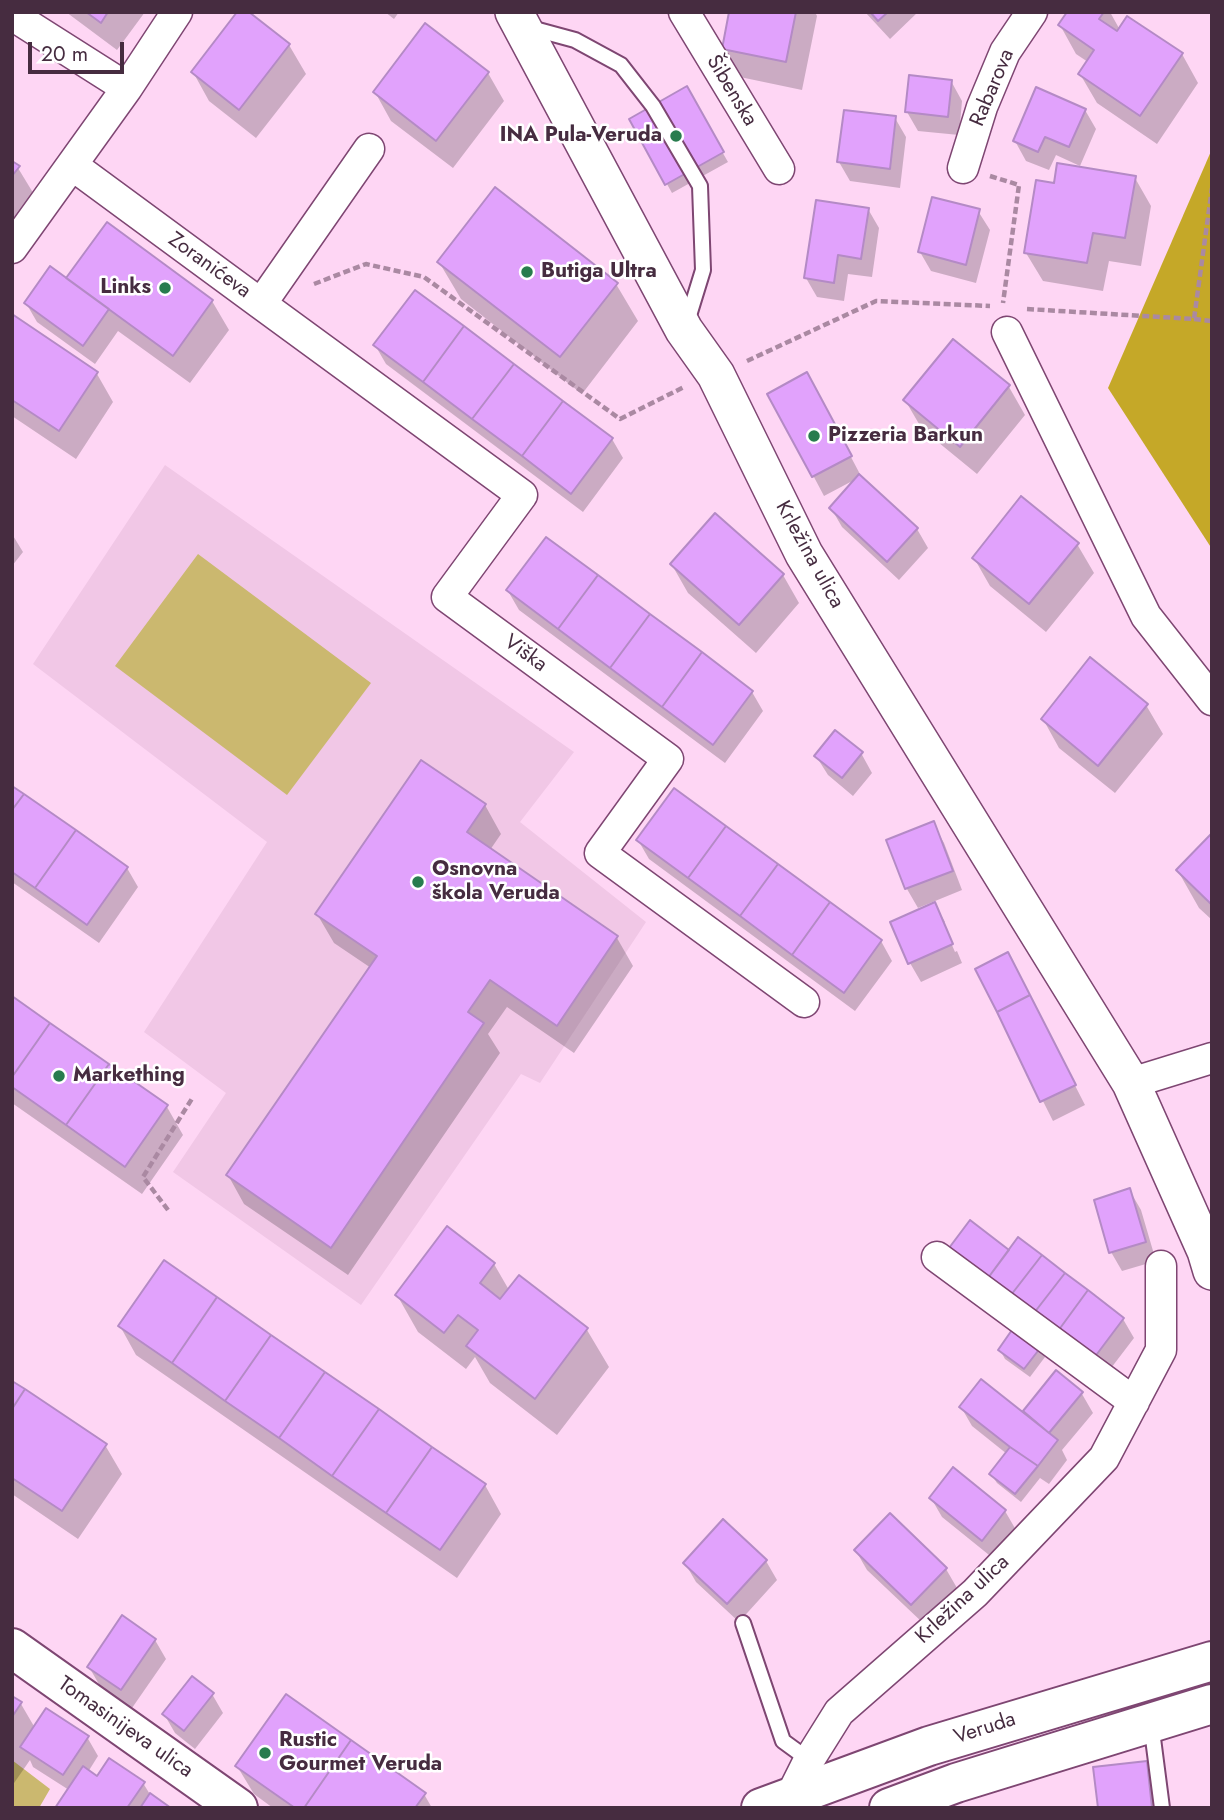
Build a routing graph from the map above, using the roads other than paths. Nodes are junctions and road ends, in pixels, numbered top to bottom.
1 (177, 12) edge
2 (684, 12) edge
3 (1032, 12) edge
4 (12, 15) edge
5 (517, 19) edge
6 (127, 88) junction
7 (369, 149) dead end
8 (72, 165) junction
9 (963, 168) road end
10 (779, 169) dead end
11 (12, 248) edge
12 (261, 304) junction
13 (1011, 320) road end
14 (684, 330) junction
15 (1212, 700) edge
16 (804, 1002) dead end
17 (1212, 1058) edge
18 (1131, 1083) junction
19 (937, 1257) dead end
20 (1161, 1266) dead end
21 (1212, 1271) edge
22 (1134, 1402) junction
23 (743, 1623) dead end
24 (12, 1648) edge
25 (1212, 1661) edge
26 (1212, 1704) edge
27 (1151, 1721) junction
28 (809, 1760) junction
29 (776, 1802) edge
30 (238, 1808) edge
31 (889, 1808) edge
32 (1162, 1808) edge

1 - 6 street
2 - 10 street, Šibenska
3 - 9 street, Rabarova
4 - 6 street
5 - 14 street, Krležina ulica
5 - 14 lane
6 - 8 street
7 - 12 street, Zoranićeva
8 - 11 street
8 - 12 street, Zoranićeva
12 - 16 street, Viška
13 - 15 street
14 - 18 street, Krležina ulica
17 - 18 street
18 - 21 street, Krležina ulica
19 - 22 street
20 - 22 street, Krležina ulica
22 - 28 street, Krležina ulica
23 - 28 lane
24 - 30 main road, Tomasinijeva ulica
25 - 29 main road, Veruda
26 - 27 main road, Veruda
27 - 31 main road, Veruda
27 - 32 lane
28 - 29 street, Krležina ulica

